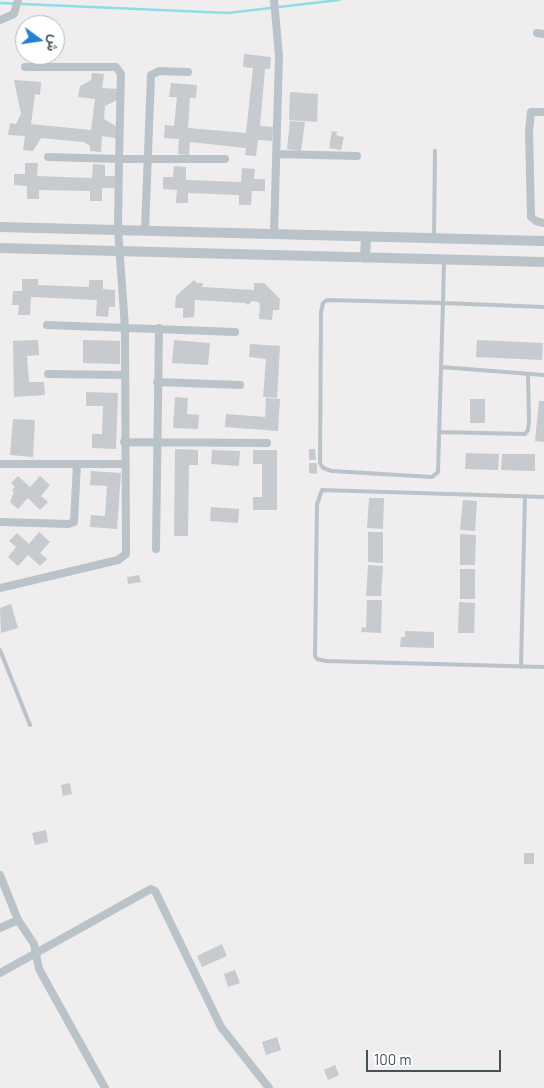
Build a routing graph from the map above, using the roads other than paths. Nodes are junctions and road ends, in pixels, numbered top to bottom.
1 (274, 1) edge
2 (17, 4) edge
3 (0, 20) edge
4 (25, 67) dead end
5 (188, 72) dead end
6 (544, 112) edge
7 (435, 151) dead end
8 (276, 154) junction
9 (357, 156) dead end
10 (48, 157) dead end
11 (119, 159) junction
12 (148, 159) junction
13 (225, 159) dead end
14 (544, 223) edge
15 (0, 227) edge
16 (118, 229) junction
17 (145, 230) junction
18 (274, 234) junction
19 (366, 236) junction
20 (434, 238) junction
21 (544, 241) edge
22 (0, 248) edge
23 (120, 252) junction
24 (365, 258) junction
25 (444, 260) junction
26 (544, 262) edge
27 (443, 303) junction
28 (544, 307) edge
29 (47, 325) dead end
30 (125, 328) junction
31 (159, 328) junction
32 (235, 332) dead end
33 (441, 367) junction
34 (48, 374) dead end
35 (528, 374) junction
36 (125, 375) junction
37 (544, 375) edge
38 (157, 382) junction
39 (240, 385) dead end
40 (439, 432) junction
41 (124, 442) junction
42 (156, 442) junction
43 (267, 443) dead end
44 (0, 464) edge
45 (77, 464) junction
46 (124, 464) junction
47 (525, 496) junction
48 (544, 497) edge
49 (0, 522) edge
50 (156, 549) dead end
51 (0, 588) edge
52 (0, 650) edge
53 (521, 667) junction
54 (544, 668) edge
55 (30, 725) dead end
56 (0, 875) edge
57 (18, 920) junction
58 (0, 928) edge
59 (36, 954) junction
60 (0, 973) edge
61 (105, 1088) edge
62 (269, 1088) edge

1 - 8 street
2 - 3 street
4 - 11 street
5 - 12 street
6 - 14 street
7 - 20 lane
8 - 9 street
8 - 18 street
10 - 11 street
11 - 12 street
11 - 16 street
12 - 13 street
12 - 17 street
15 - 16 street
16 - 17 street
16 - 23 street
17 - 18 street
18 - 19 street
19 - 20 street
19 - 24 street
20 - 21 street
22 - 23 street
23 - 24 street
23 - 30 street
24 - 25 street
25 - 26 street
25 - 27 lane
27 - 28 lane
27 - 33 lane
27 - 40 lane
29 - 30 street
30 - 31 street
30 - 36 street
31 - 32 street
31 - 38 street
33 - 35 lane
33 - 40 lane
34 - 36 street
35 - 37 lane
35 - 40 lane
36 - 41 street
38 - 39 street
38 - 42 street
41 - 42 street
41 - 46 street
42 - 43 street
42 - 50 street
44 - 45 street
45 - 46 street
45 - 49 street
46 - 51 street
47 - 48 lane
47 - 53 lane
47 - 53 lane
52 - 55 lane
53 - 54 lane
56 - 57 street
57 - 58 street
57 - 59 street
59 - 60 street
59 - 61 street
59 - 62 street

